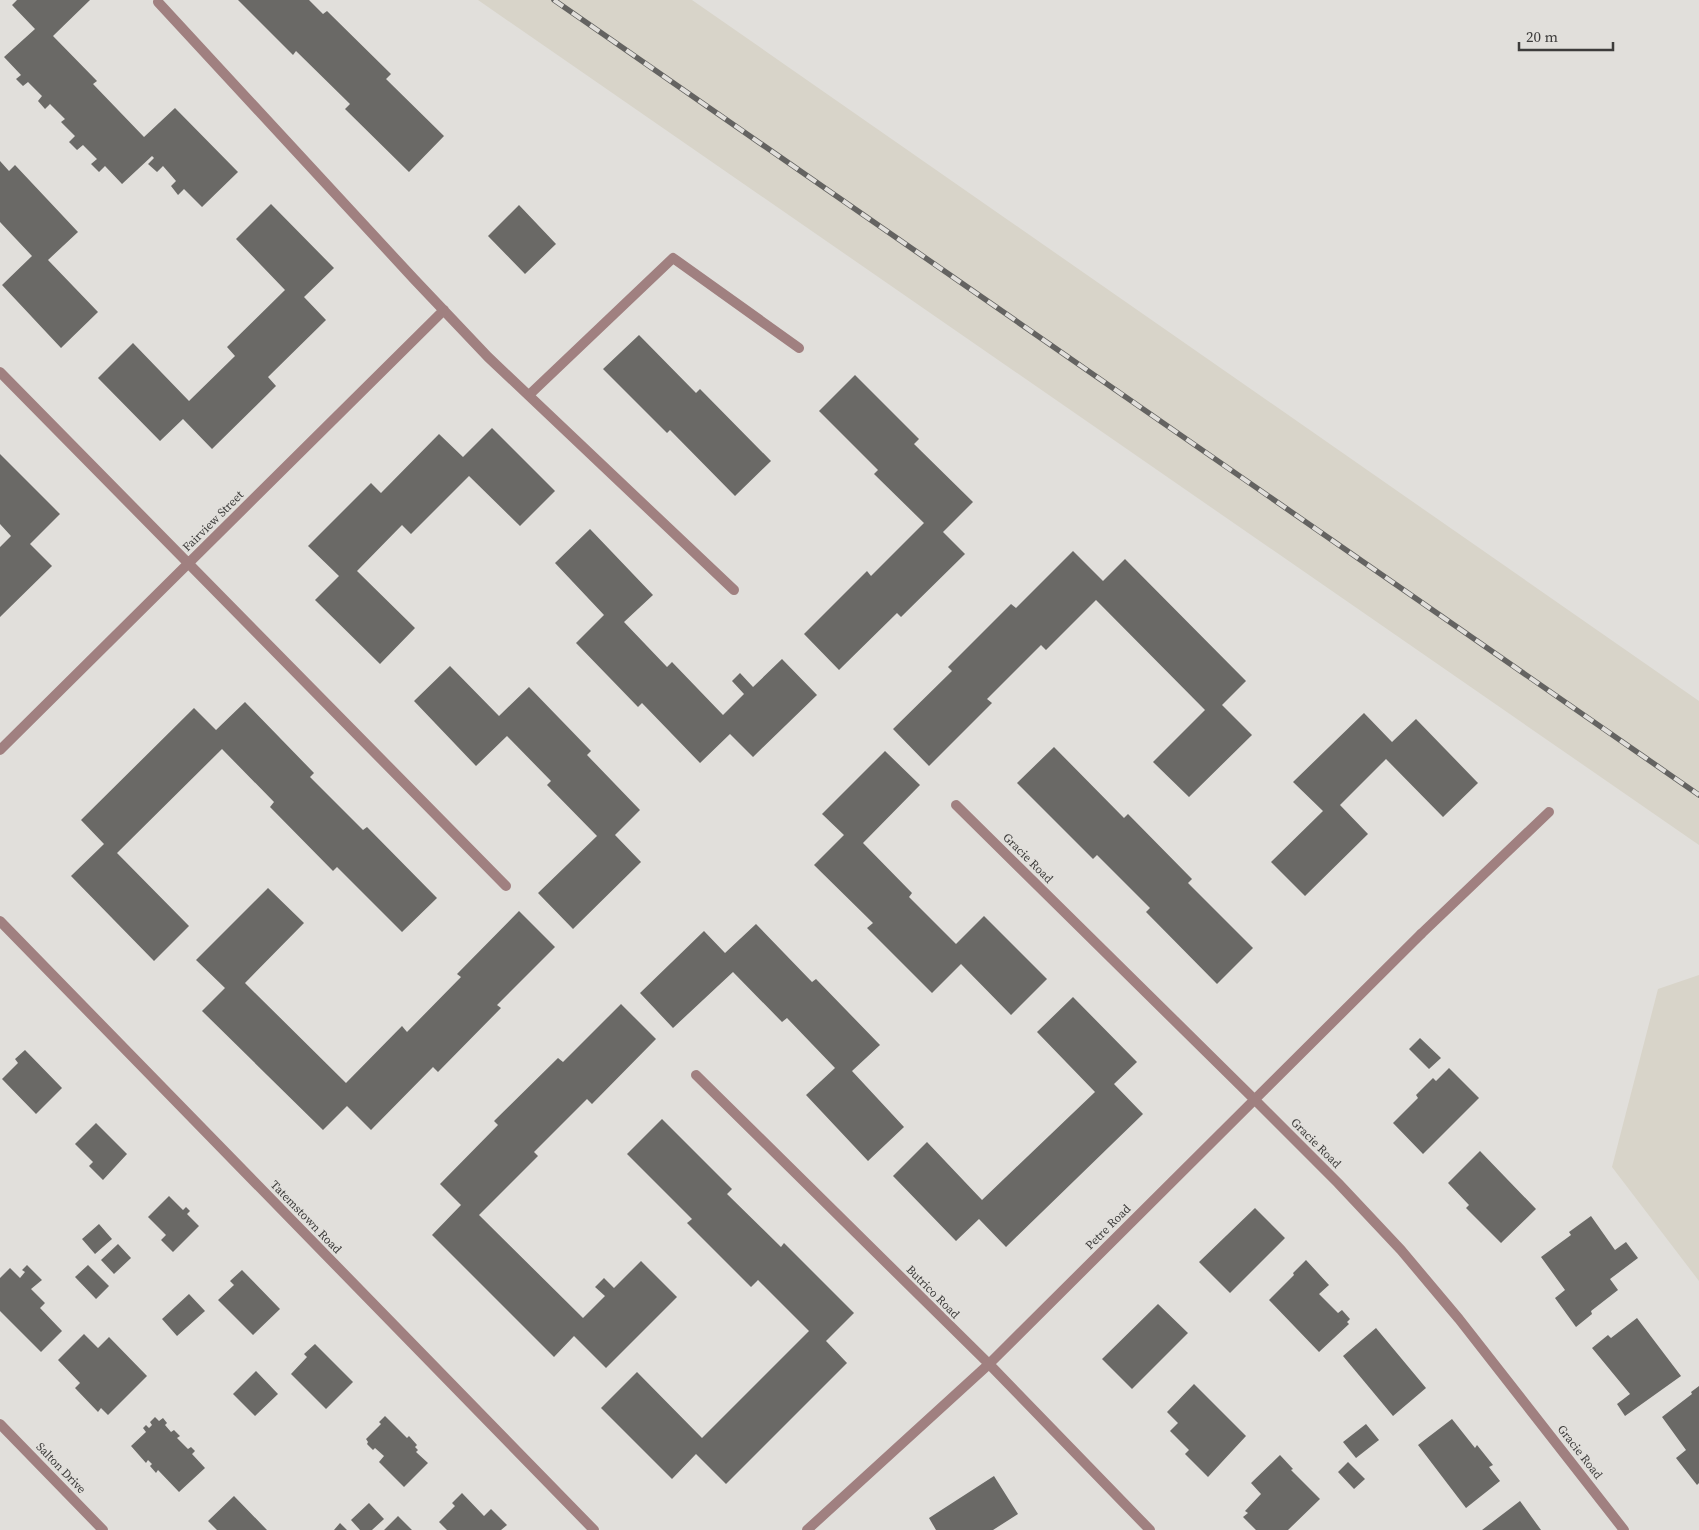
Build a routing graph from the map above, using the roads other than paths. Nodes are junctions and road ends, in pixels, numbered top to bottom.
1 (158, 2) dead end
2 (444, 310) junction
3 (799, 348) dead end
4 (0, 372) edge
5 (529, 395) junction
6 (188, 564) junction
7 (734, 590) dead end
8 (0, 750) edge
9 (956, 805) dead end
10 (1550, 812) dead end
11 (506, 886) dead end
12 (0, 921) edge
13 (696, 1075) dead end
14 (1254, 1099) junction
15 (989, 1364) junction
16 (0, 1424) edge
17 (103, 1530) edge
18 (594, 1530) edge
19 (807, 1530) edge
20 (1150, 1530) edge
21 (1624, 1530) edge

1 - 2 street
2 - 5 street
2 - 6 street, Fairview Street
3 - 5 street
4 - 6 street
5 - 7 street
6 - 8 street, Fairview Street
6 - 11 street
9 - 14 street, Gracie Road
10 - 14 street, Petre Road
12 - 18 street, Tatemstown Road
13 - 15 street, Butrico Road
14 - 15 street, Petre Road
14 - 21 street, Gracie Road
15 - 19 street, Petre Road
15 - 20 street, Butrico Road
16 - 17 street, Salton Drive

